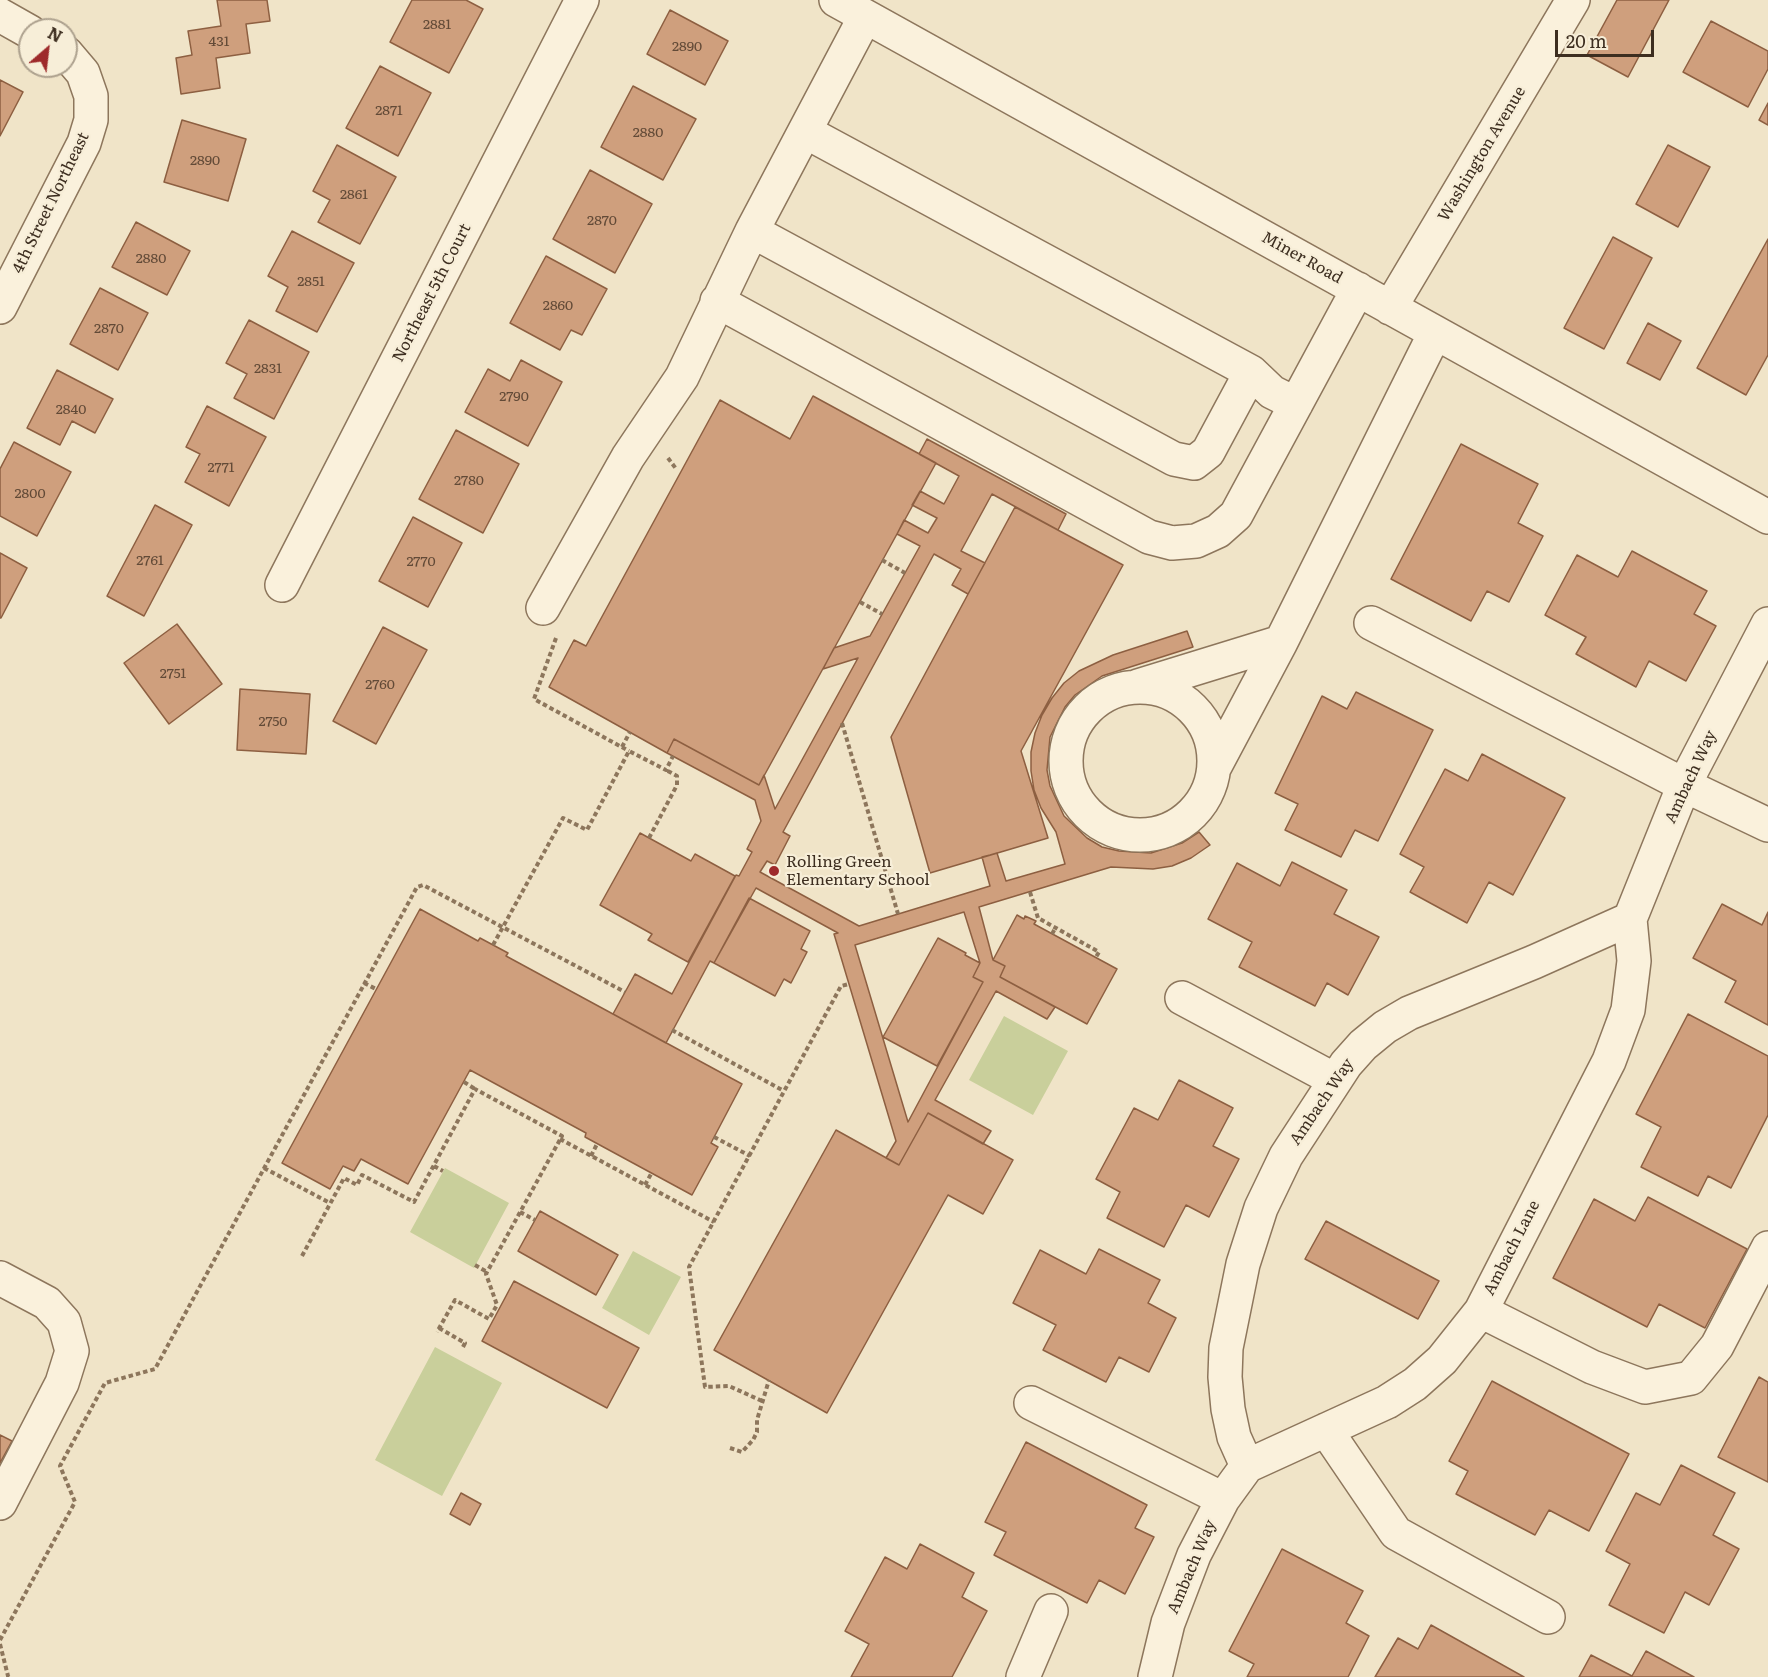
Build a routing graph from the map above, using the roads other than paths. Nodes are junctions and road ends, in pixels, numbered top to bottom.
1 (582, 0) edge
2 (836, 0) edge
3 (1573, 0) edge
4 (0, 15) edge
5 (865, 17) junction
6 (18, 25) edge
7 (78, 67) edge
8 (806, 132) junction
9 (752, 231) junction
10 (1358, 289) junction
11 (717, 301) junction
12 (0, 307) edge
13 (1390, 308) junction
14 (1435, 333) junction
15 (1251, 372) junction
16 (1296, 404) junction
17 (1768, 517) edge
18 (282, 585) dead end
19 (543, 609) dead end
20 (1371, 623) dead end
21 (1768, 624) edge
22 (1281, 642) junction
23 (1133, 688) junction
24 (1214, 768) junction
25 (1684, 785) junction
26 (1768, 825) edge
27 (1630, 919) junction
28 (1182, 998) dead end
29 (1335, 1080) junction
30 (1768, 1248) edge
31 (0, 1278) edge
32 (1480, 1311) junction
33 (1031, 1403) dead end
34 (1326, 1430) junction
35 (1247, 1466) junction
36 (1223, 1499) junction
37 (0, 1503) edge
38 (1051, 1611) dead end
39 (1548, 1617) dead end
40 (1023, 1677) edge
41 (1155, 1677) edge

1 - 18 street, Northeast 5th Court
2 - 5 street, Miner Road
3 - 13 street, Washington Avenue
4 - 6 street
5 - 8 street
5 - 10 street, Miner Road
7 - 12 street, 4th Street Northeast
8 - 9 street
8 - 15 street
9 - 11 street
9 - 15 street
10 - 13 street, Miner Road
10 - 16 street
11 - 16 street
11 - 19 street
13 - 14 street, Miner Road
14 - 17 street, Miner Road
14 - 22 street
15 - 16 street
20 - 25 street
21 - 25 street, Ambach Way
22 - 23 street
22 - 24 street
23 - 24 street
23 - 24 street
25 - 26 street
25 - 27 street, Ambach Way
27 - 29 street, Ambach Way
27 - 32 street, Ambach Lane
28 - 29 street
29 - 35 street, Ambach Way
30 - 32 street
31 - 37 street
32 - 34 street, Ambach Lane
33 - 36 street
34 - 35 street, Ambach Lane
34 - 39 street
35 - 36 street, Ambach Way
36 - 41 street, Ambach Way
38 - 40 street

